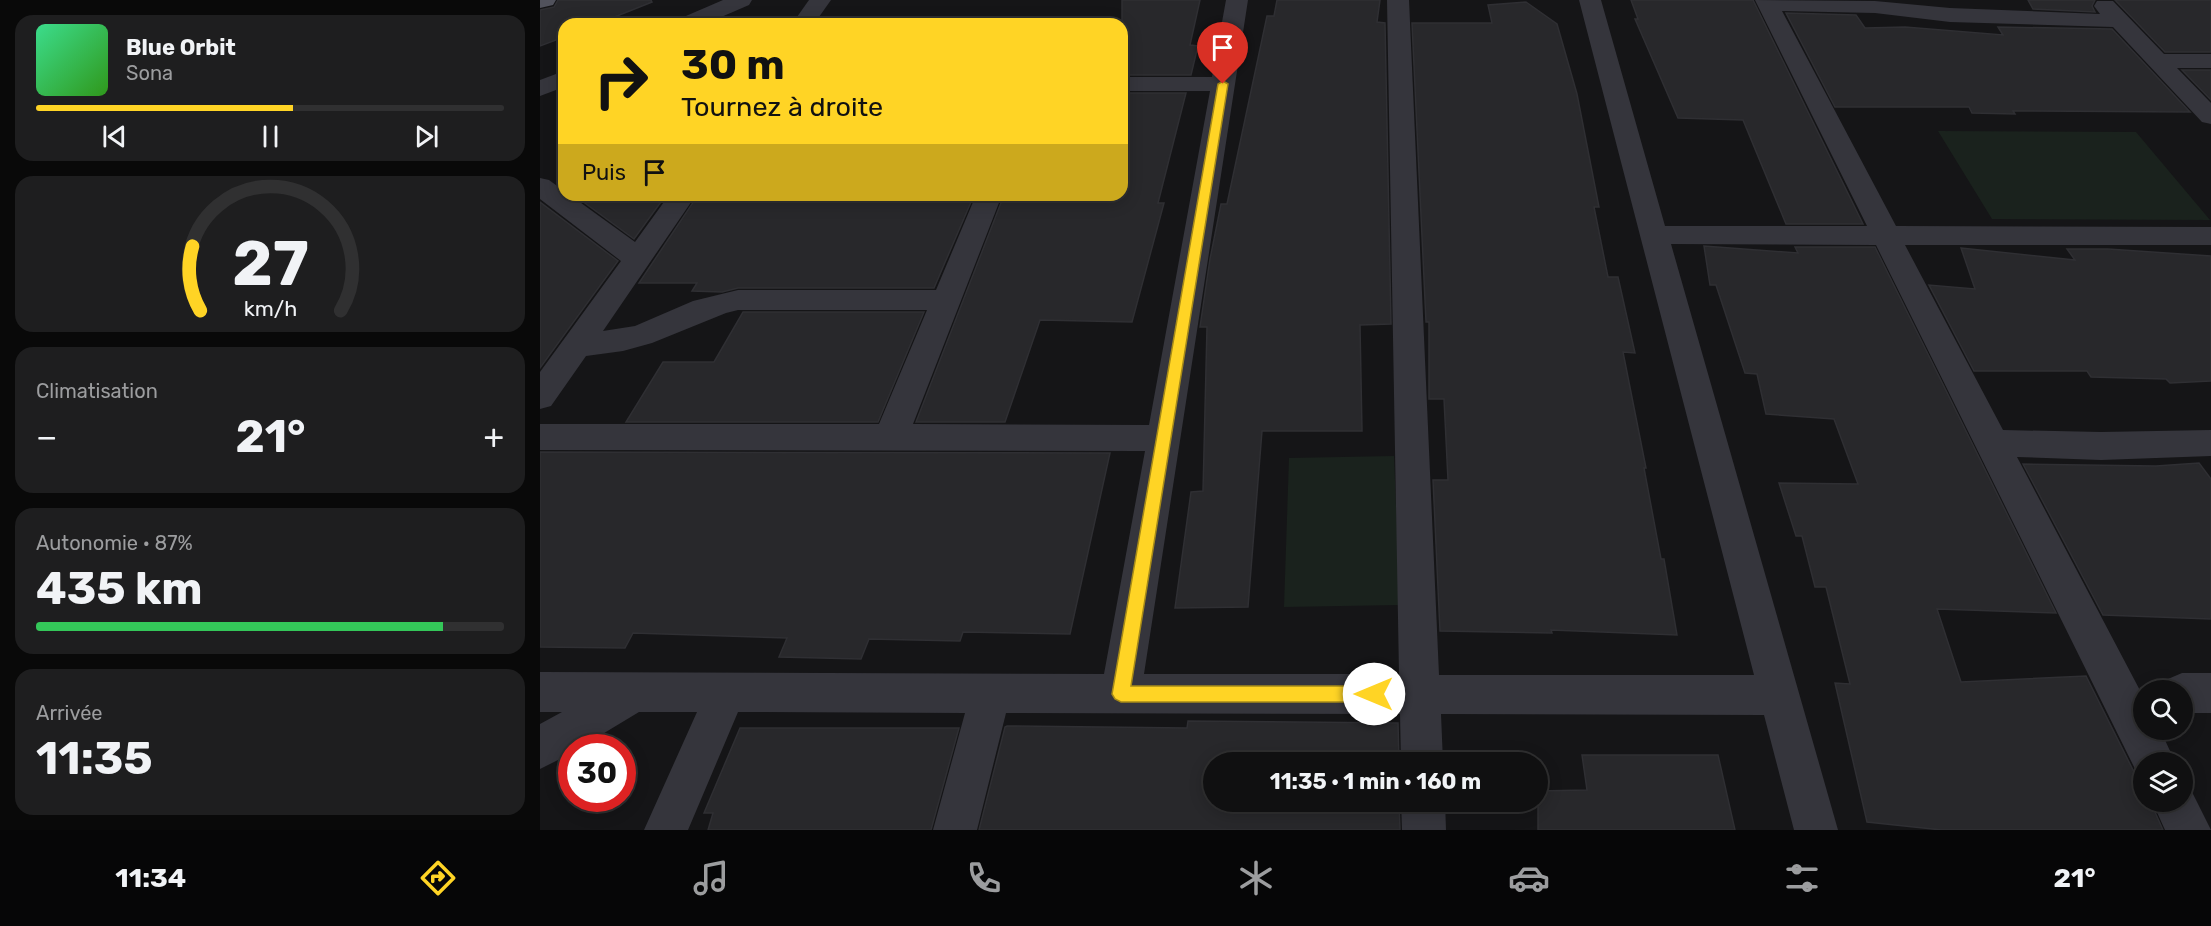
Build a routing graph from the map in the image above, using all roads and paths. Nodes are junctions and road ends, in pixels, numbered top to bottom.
1 (545, 0) edge
2 (741, 0) edge
3 (820, 0) edge
4 (1237, 0) edge
5 (1398, 0) edge
6 (1590, 0) edge
7 (2100, 0) edge
8 (540, 2) edge
9 (1767, 2) edge
10 (700, 18) edge
11 (807, 18) edge
12 (2119, 21) junction
13 (2157, 60) junction
14 (2211, 61) edge
15 (558, 81) edge
16 (1128, 84) edge
17 (1223, 84) junction
18 (540, 89) edge
19 (2211, 117) edge
20 (540, 186) edge
21 (558, 199) edge
22 (560, 201) edge
23 (679, 201) edge
24 (987, 201) edge
25 (1885, 234) junction
26 (1654, 235) junction
27 (2211, 236) edge
28 (638, 259) junction
29 (946, 300) junction
30 (576, 345) junction
31 (540, 397) edge
32 (540, 437) edge
33 (1164, 438) junction
34 (890, 439) junction
35 (1993, 442) junction
36 (2211, 443) edge
37 (540, 692) edge
38 (633, 692) junction
39 (726, 693) junction
40 (991, 693) junction
41 (2131, 693) edge
42 (2193, 693) edge
43 (2211, 693) edge
44 (1121, 694) junction
45 (1420, 694) junction
46 (1780, 695) junction
47 (540, 748) edge
48 (1422, 752) edge
49 (2151, 752) edge
50 (1423, 812) edge
51 (2179, 812) edge
52 (666, 830) edge
53 (955, 830) edge
54 (1424, 830) edge
55 (1816, 830) edge
56 (2188, 830) edge

1 - 8 main road
2 - 10 street
3 - 11 street
4 - 17 street
5 - 45 street
6 - 26 street
7 - 12 street
9 - 12 street
9 - 25 street
12 - 13 street
13 - 14 street
13 - 19 street
15 - 18 street
16 - 17 street
17 - 33 street
20 - 21 street
22 - 28 street
23 - 28 street
24 - 29 street
25 - 26 street
25 - 27 street
25 - 35 street
26 - 46 street
28 - 30 street
29 - 30 street
29 - 34 street
30 - 31 street
32 - 34 street
33 - 34 street
33 - 44 street
35 - 36 street
35 - 41 street
37 - 38 street
38 - 39 street
38 - 47 street
39 - 40 street
39 - 52 street
40 - 44 street
40 - 53 street
41 - 49 street
42 - 43 street
44 - 45 street
45 - 46 street
45 - 48 street
46 - 55 street
50 - 54 street
51 - 56 street

